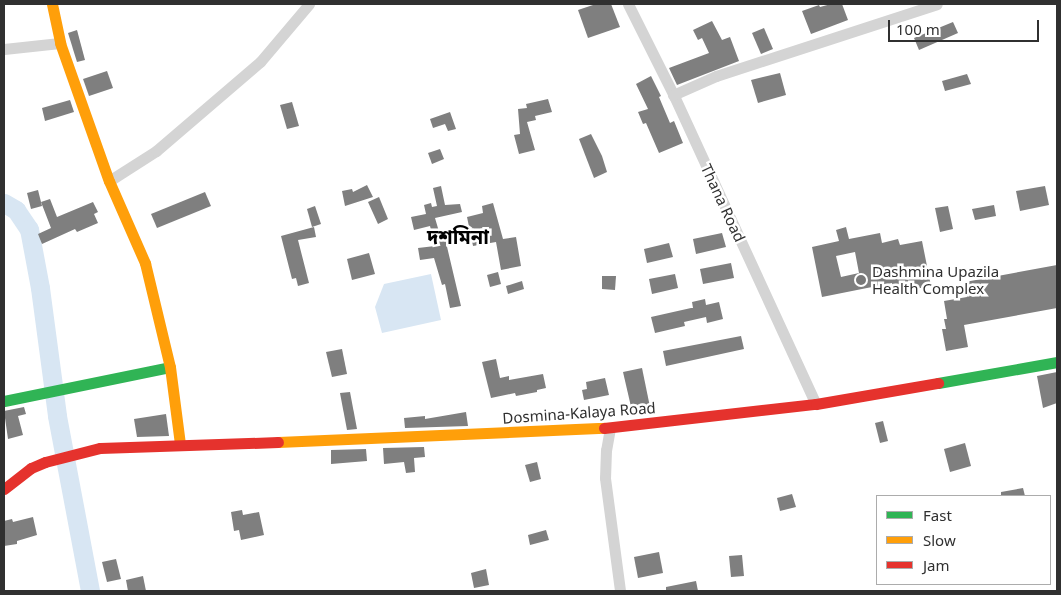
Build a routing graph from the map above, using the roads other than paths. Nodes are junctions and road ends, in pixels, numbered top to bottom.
1 (52, 4) edge
2 (309, 4) edge
3 (628, 4) edge
4 (937, 4) edge
5 (60, 43) junction
6 (4, 49) edge
7 (673, 95) junction
8 (108, 181) junction
9 (1057, 362) edge
10 (170, 367) junction
11 (22, 396) junction
12 (4, 401) edge
13 (816, 404) junction
14 (4, 409) edge
15 (610, 428) junction
16 (180, 444) junction
17 (4, 489) edge
18 (620, 591) edge

1 - 5 street
2 - 8 street
3 - 7 street, Thana Road
4 - 7 street
5 - 6 street
5 - 8 street
7 - 13 street, Thana Road
8 - 10 street
9 - 13 street, Dosmina-Kalaya Road
10 - 11 street
10 - 16 street
11 - 12 street
11 - 14 street
13 - 15 street, Dosmina-Kalaya Road
15 - 16 street, Dosmina-Kalaya Road
15 - 18 street
16 - 17 street, Dosmina-Kalaya Road

